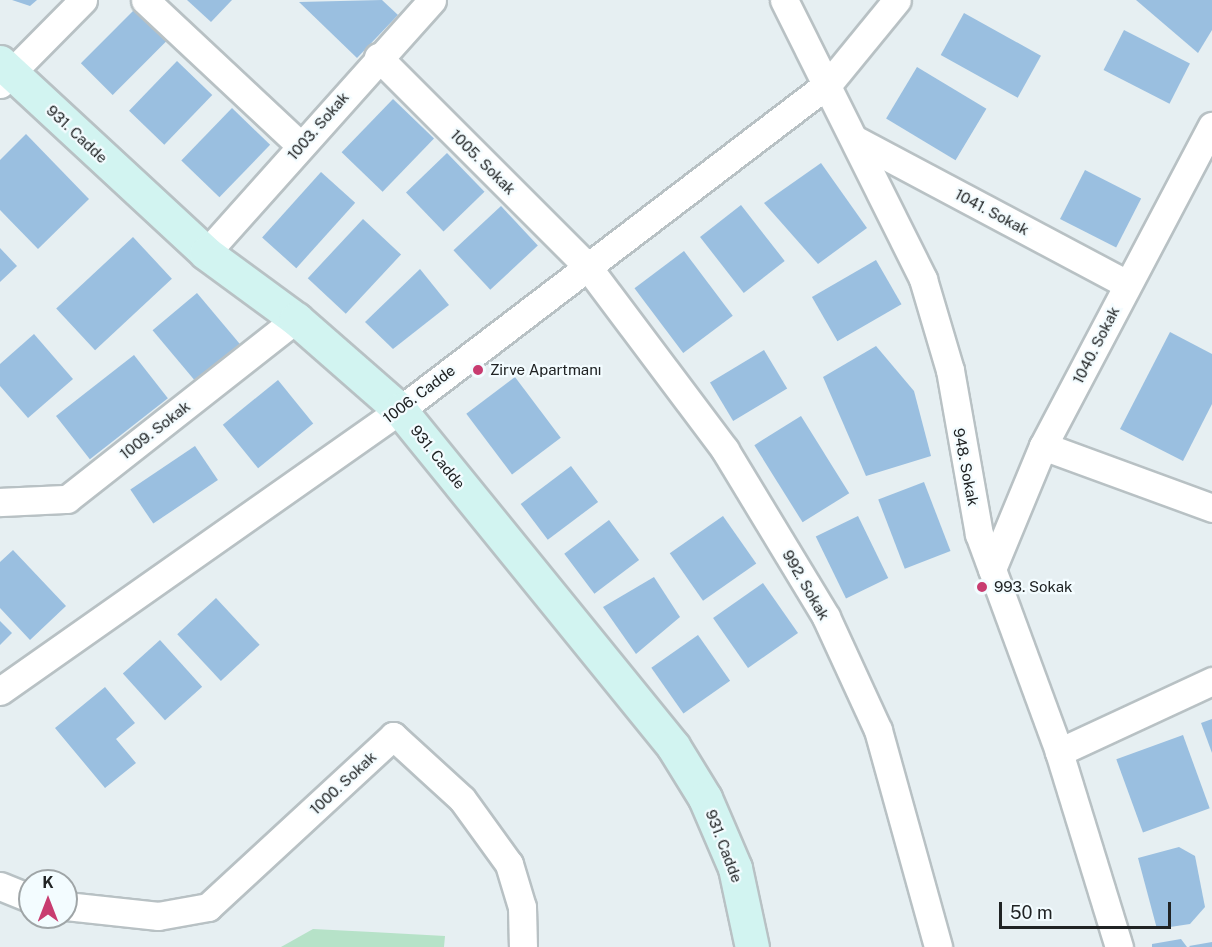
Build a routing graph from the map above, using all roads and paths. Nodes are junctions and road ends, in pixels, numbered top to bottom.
1 (83, 0) edge
2 (145, 0) edge
3 (432, 0) edge
4 (784, 0) edge
5 (897, 0) edge
6 (378, 57) junction
7 (4, 73) edge
8 (829, 83) junction
9 (1212, 126) edge
10 (856, 140) junction
11 (300, 145) junction
12 (206, 252) junction
13 (587, 266) junction
14 (1127, 284) junction
15 (296, 319) junction
16 (400, 410) junction
17 (1043, 446) junction
18 (0, 502) edge
19 (1212, 508) edge
20 (992, 569) junction
21 (1212, 681) edge
22 (0, 691) edge
23 (1059, 752) junction
24 (0, 886) edge
25 (18, 893) edge
26 (78, 907) edge
27 (523, 947) edge
28 (752, 947) edge
29 (938, 947) edge
30 (1119, 947) edge

1 - 7 street
2 - 11 street
3 - 6 street, 1003. Sokak
4 - 8 street, 948. Sokak
5 - 8 street, 1006. Cadde
6 - 11 street, 1003. Sokak
6 - 13 street, 1005. Sokak
7 - 12 main road, 931. Cadde
8 - 10 street, 948. Sokak
8 - 13 street, 1006. Cadde
9 - 14 street, 1040. Sokak
10 - 14 street, 1041. Sokak
10 - 20 street, 948. Sokak
11 - 12 street, 1003. Sokak
12 - 15 main road, 931. Cadde
13 - 16 street, 1006. Cadde
13 - 29 street, 992. Sokak
14 - 17 street, 1040. Sokak
15 - 16 main road, 931. Cadde
15 - 18 street, 1009. Sokak
16 - 22 street, 1006. Cadde
16 - 28 main road, 931. Cadde
17 - 19 street
17 - 20 street, 1040. Sokak
20 - 23 street, 948. Sokak
21 - 23 street
23 - 30 street, 948. Sokak
24 - 25 street
26 - 27 street, 1000. Sokak

